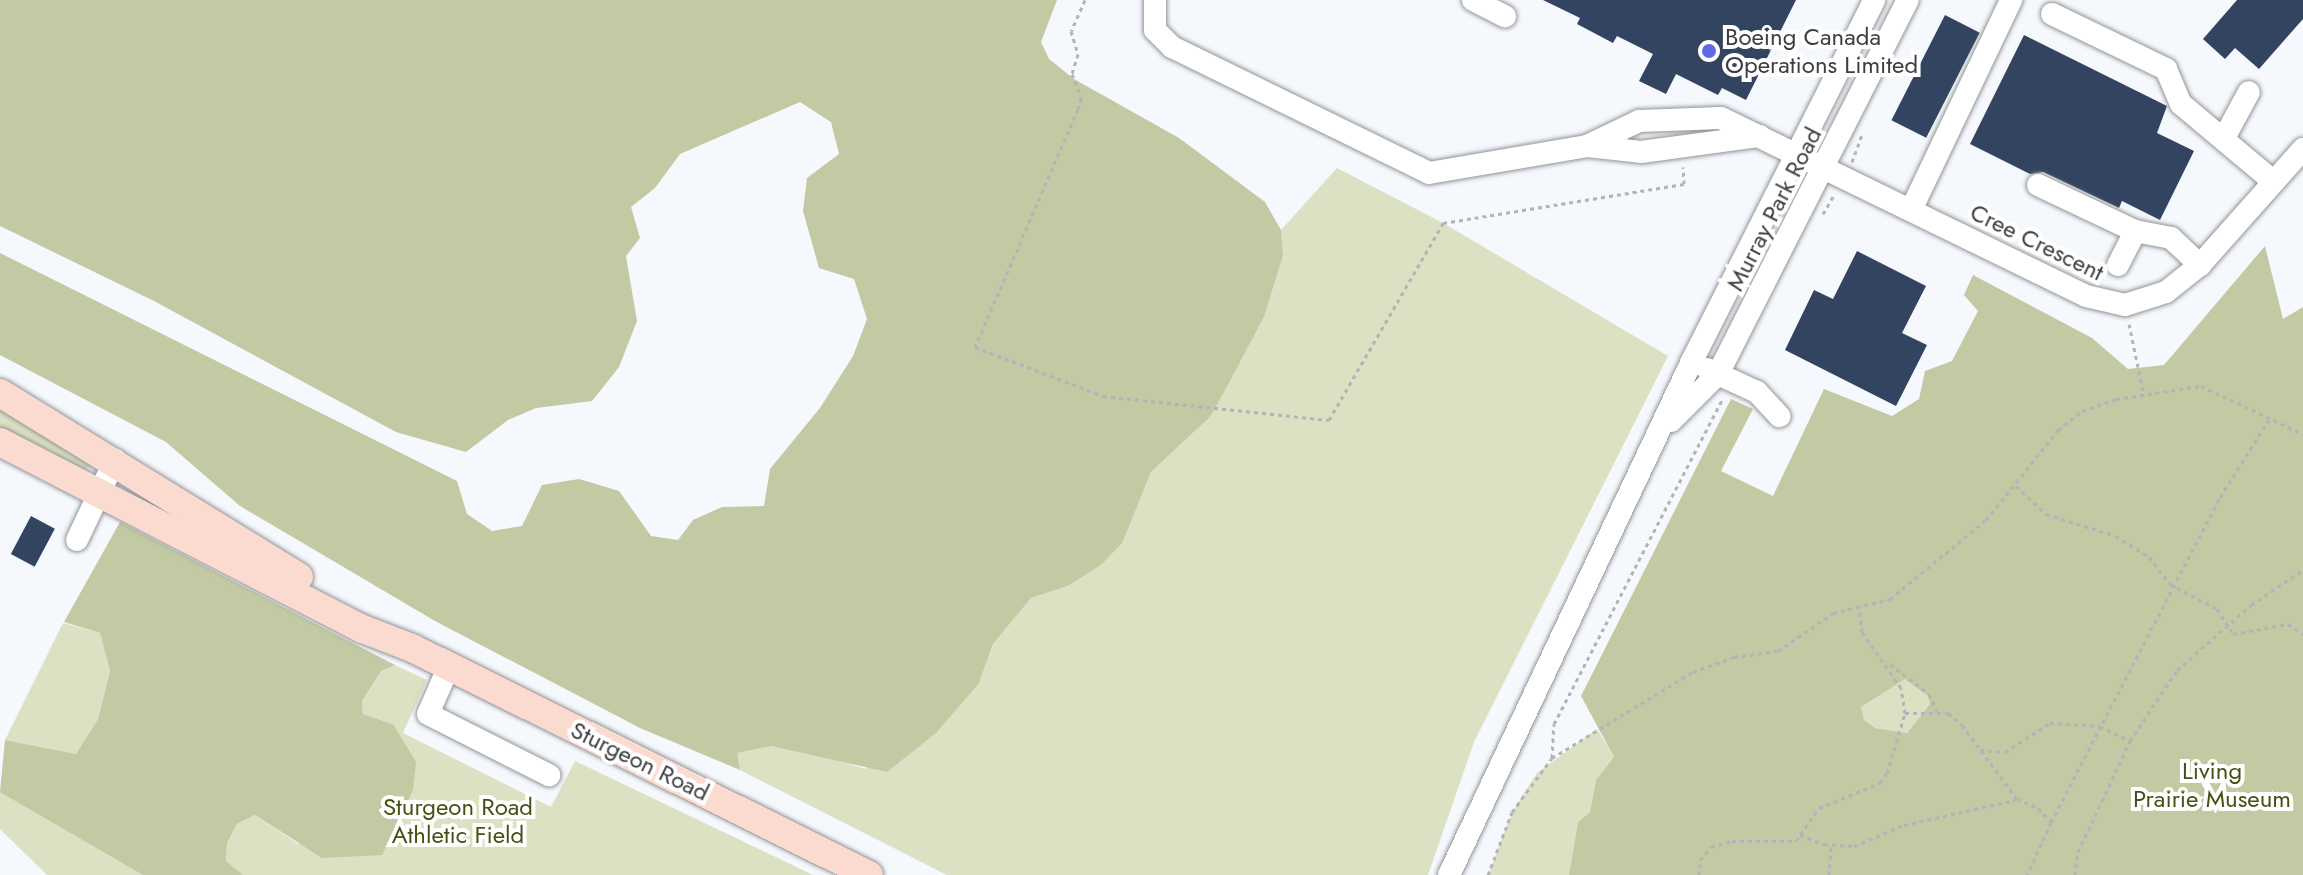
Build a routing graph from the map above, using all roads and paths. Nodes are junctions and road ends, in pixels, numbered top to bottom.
1 (1085, 0) edge
2 (1155, 0) edge
3 (1473, 0) edge
4 (1874, 0) edge
5 (1908, 0) edge
6 (2011, 0) edge
7 (2052, 14) dead end
8 (1505, 16) dead end
9 (2249, 92) dead end
10 (1762, 135) junction
11 (2224, 138) junction
12 (1587, 146) junction
13 (2303, 149) edge
14 (1798, 154) junction
15 (1682, 158) dead end
16 (1825, 168) junction
17 (2274, 182) junction
18 (2038, 185) dead end
19 (1911, 210) junction
20 (2135, 231) junction
21 (2118, 265) dead end
22 (2200, 265) junction
23 (2125, 305) junction
24 (1692, 361) junction
25 (1718, 374) junction
26 (0, 393) edge
27 (2144, 395) junction
28 (1779, 416) dead end
29 (2270, 418) junction
30 (1665, 428) junction
31 (2303, 434) edge
32 (0, 442) edge
33 (115, 460) junction
34 (2016, 486) junction
35 (100, 494) junction
36 (77, 540) dead end
37 (2303, 570) edge
38 (2177, 587) junction
39 (1859, 609) junction
40 (2228, 625) junction
41 (2303, 634) edge
42 (412, 648) junction
43 (1889, 664) junction
44 (449, 666) junction
45 (1937, 711) junction
46 (1905, 713) junction
47 (2100, 726) junction
48 (2130, 741) junction
49 (1978, 749) junction
50 (549, 775) dead end
51 (2017, 799) junction
52 (1480, 802) junction
53 (2051, 822) junction
54 (1800, 835) junction
55 (1831, 845) junction
56 (869, 875) edge
57 (1449, 875) edge
58 (1460, 875) edge
59 (1488, 875) edge
60 (1699, 875) edge
61 (1829, 875) edge
62 (2027, 875) edge
63 (2075, 875) edge

1 - 15 path
2 - 12 street
3 - 8 street
4 - 14 street, Murray Park Road
5 - 16 street, Murray Park Road
6 - 19 street
7 - 11 street
9 - 11 street
10 - 12 street
10 - 12 street, Cree Crescent
10 - 14 street, Cree Crescent
11 - 17 street
13 - 17 street, Cree Crescent
14 - 16 street, Cree Crescent
14 - 24 street, Murray Park Road
16 - 19 street, Cree Crescent
16 - 25 street, Murray Park Road
17 - 22 street, Cree Crescent
18 - 20 street
19 - 23 street, Cree Crescent
20 - 21 street
20 - 22 street
22 - 23 street, Cree Crescent
23 - 27 path
24 - 25 street
24 - 30 street, Murray Park Road
25 - 28 street
25 - 30 street, Murray Park Road
26 - 33 main road, Sturgeon Road
27 - 29 path
27 - 34 path
29 - 31 path
29 - 38 path
30 - 52 street, Murray Park Road
32 - 35 main road, Sturgeon Road
33 - 35 street
33 - 42 main road, Sturgeon Road
34 - 38 path
34 - 39 path
35 - 36 street
35 - 42 main road, Sturgeon Road
37 - 40 path
38 - 40 path
38 - 47 path
39 - 43 path
39 - 59 path
40 - 41 path
40 - 48 path
42 - 44 main road, Sturgeon Road
43 - 45 path
43 - 46 path
44 - 50 street
44 - 56 main road, Sturgeon Road
45 - 46 path
45 - 49 path
46 - 54 path
47 - 48 path
47 - 49 path
47 - 53 path
48 - 63 path
49 - 51 path
51 - 53 path
51 - 55 path
52 - 57 street, Murray Park Road
52 - 58 street, Murray Park Road
53 - 62 path
54 - 55 path
54 - 60 path
55 - 61 path

